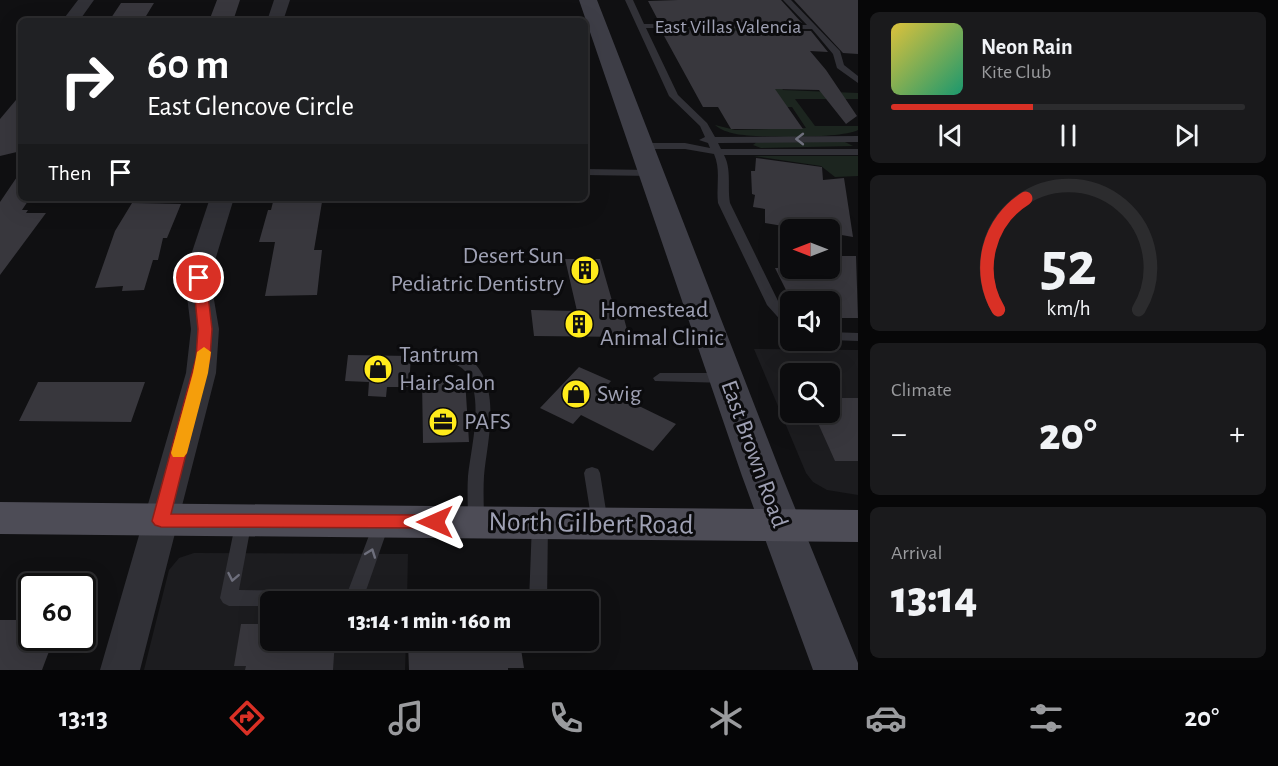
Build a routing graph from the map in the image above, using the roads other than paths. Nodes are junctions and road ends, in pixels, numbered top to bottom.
1 (86, 0) edge
2 (282, 0) edge
3 (588, 0) edge
4 (629, 0) edge
5 (787, 0) edge
6 (72, 18) edge
7 (275, 18) edge
8 (642, 26) junction
9 (814, 27) junction
10 (858, 80) edge
11 (710, 139) junction
12 (858, 139) edge
13 (685, 146) junction
14 (717, 152) junction
15 (858, 152) edge
16 (647, 159) junction
17 (588, 170) edge
18 (221, 201) edge
19 (780, 312) edge
20 (840, 336) edge
21 (858, 337) edge
22 (445, 354) dead end
23 (660, 378) dead end
24 (726, 378) junction
25 (592, 473) dead end
26 (0, 518) edge
27 (244, 520) junction
28 (161, 521) junction
29 (382, 522) junction
30 (476, 523) junction
31 (540, 523) junction
32 (600, 524) junction
33 (781, 526) junction
34 (858, 526) edge
35 (538, 591) edge
36 (120, 670) edge
37 (837, 670) edge

1 - 6 street
2 - 7 street
3 - 16 main road, East Brown Road
4 - 8 lane, East Villas Valencia
5 - 9 lane, East Villas Valencia
8 - 9 lane, East Villas Valencia
8 - 11 lane, East Villas Valencia
9 - 10 lane, East Villas Valencia
12 -> 11 lane
11 - 13 lane
11 - 14 lane, East Villas Valencia
13 - 14 lane
13 - 16 lane
14 - 15 lane
14 - 19 lane, East Villas Valencia
16 - 17 lane
16 - 24 main road, East Brown Road
18 - 28 street
20 - 21 lane
22 - 30 lane
23 - 24 lane
24 - 33 main road, East Brown Road
25 - 32 lane
26 - 28 main road, North Gilbert Road
27 - 28 main road, North Gilbert Road
27 - 29 main road, North Gilbert Road
27 -> 29 lane
28 - 36 street
29 - 30 main road, North Gilbert Road
30 - 31 main road, North Gilbert Road
31 - 32 main road, North Gilbert Road
31 - 35 lane
32 - 33 main road, North Gilbert Road
33 - 34 main road, North Gilbert Road
33 - 37 main road, East Brown Road

